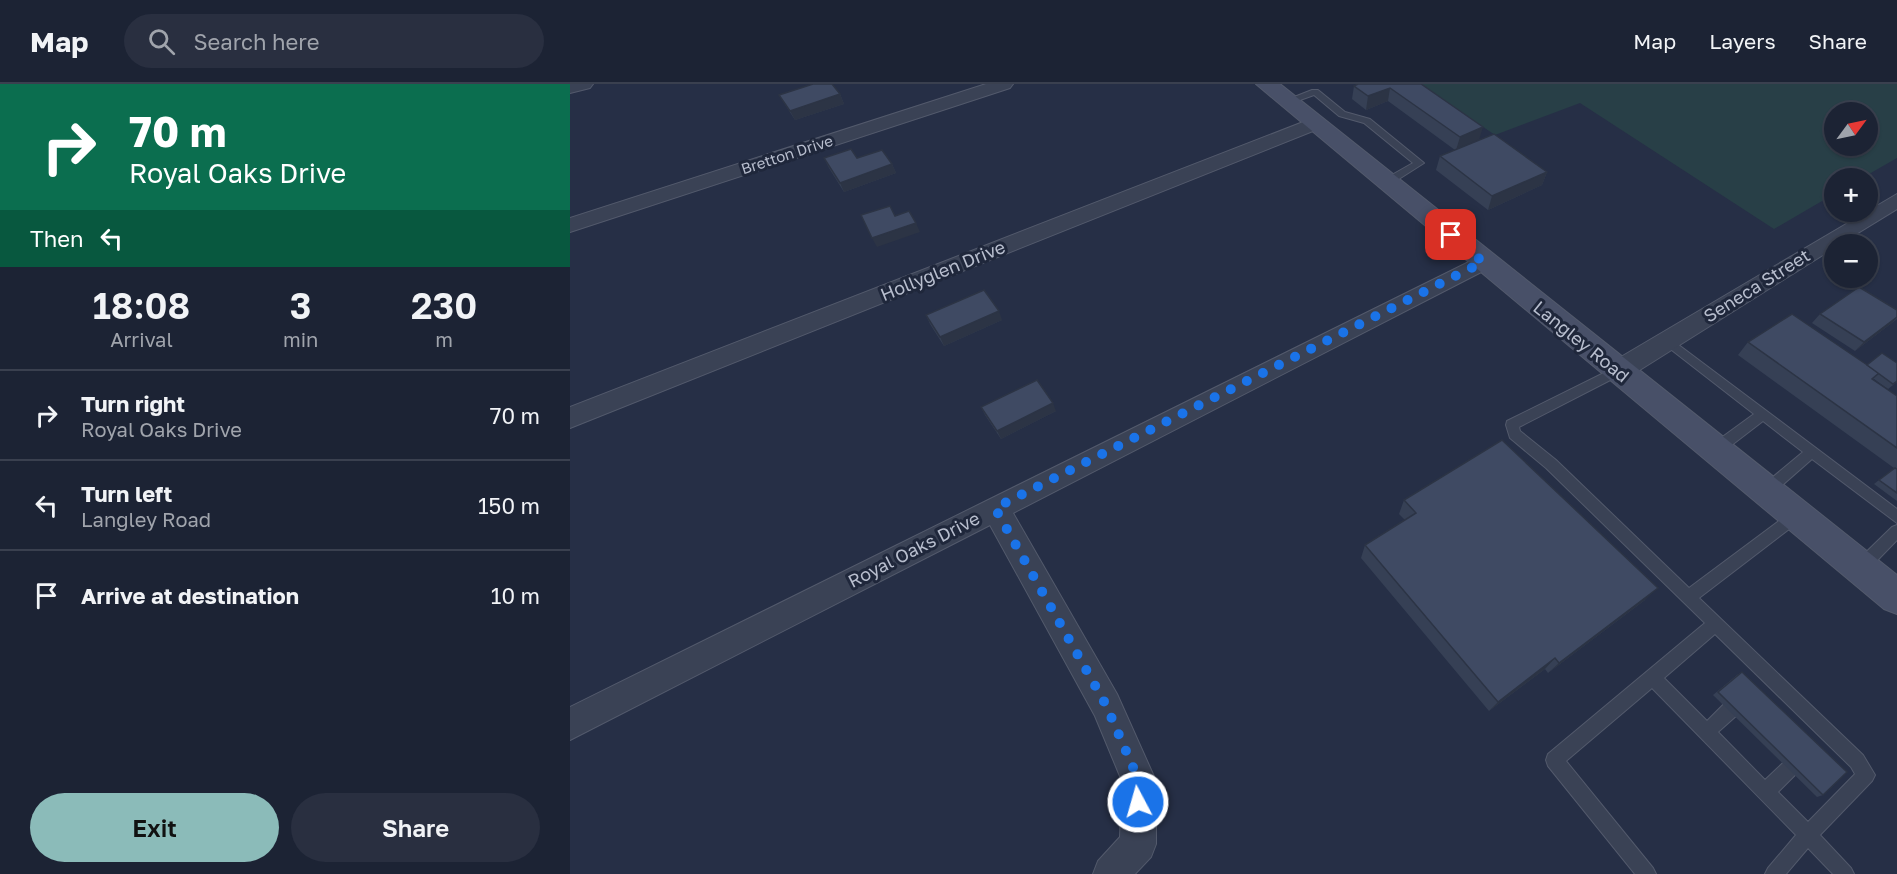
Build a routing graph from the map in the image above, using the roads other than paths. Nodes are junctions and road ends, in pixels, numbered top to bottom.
1 (584, 84) edge
2 (1004, 84) edge
3 (570, 88) edge
4 (1278, 93) edge
5 (1316, 123) junction
6 (1387, 182) junction
7 (1897, 200) edge
8 (570, 225) edge
9 (1483, 262) junction
10 (1668, 341) junction
11 (1618, 371) junction
12 (1763, 414) junction
13 (570, 418) edge
14 (1715, 450) junction
15 (1812, 452) junction
16 (1766, 491) junction
17 (995, 508) junction
18 (1796, 516) junction
19 (1897, 517) edge
20 (1897, 531) edge
21 (1860, 568) junction
22 (1689, 597) junction
23 (1897, 597) edge
24 (1715, 624) junction
25 (1652, 676) junction
26 (1730, 710) edge
27 (570, 724) edge
28 (1707, 732) junction
29 (1827, 732) junction
30 (1811, 746) edge
31 (1789, 769) edge
32 (1765, 792) junction
33 (1808, 836) junction
34 (1111, 874) edge
35 (1647, 874) edge
36 (1774, 874) edge
37 (1845, 874) edge

1 - 3 street
2 - 8 street, Bretton Drive
4 - 5 street, Langley Road
4 - 6 lane
5 - 6 street, Langley Road
5 - 13 street, Hollyglen Drive
6 - 9 street, Langley Road
7 - 10 street, Seneca Street
9 - 11 street, Langley Road
9 - 17 street, Royal Oaks Drive
10 - 11 street, Seneca Street
10 - 12 lane
11 - 14 street, Langley Road
11 - 22 lane
12 - 14 lane
12 - 15 lane
14 - 16 street, Langley Road
15 - 16 lane
15 - 19 lane
16 - 18 street, Langley Road
17 - 27 street, Royal Oaks Drive
17 - 34 street
18 - 21 street, Langley Road
18 - 22 lane
20 - 21 lane
21 - 23 street, Langley Road
22 - 24 lane
24 - 25 lane
24 - 29 lane
25 - 28 lane
25 - 35 lane
26 - 28 lane
28 - 32 lane
29 - 30 lane
29 - 33 lane
31 - 32 lane
32 - 33 lane
33 - 36 lane
33 - 37 lane

